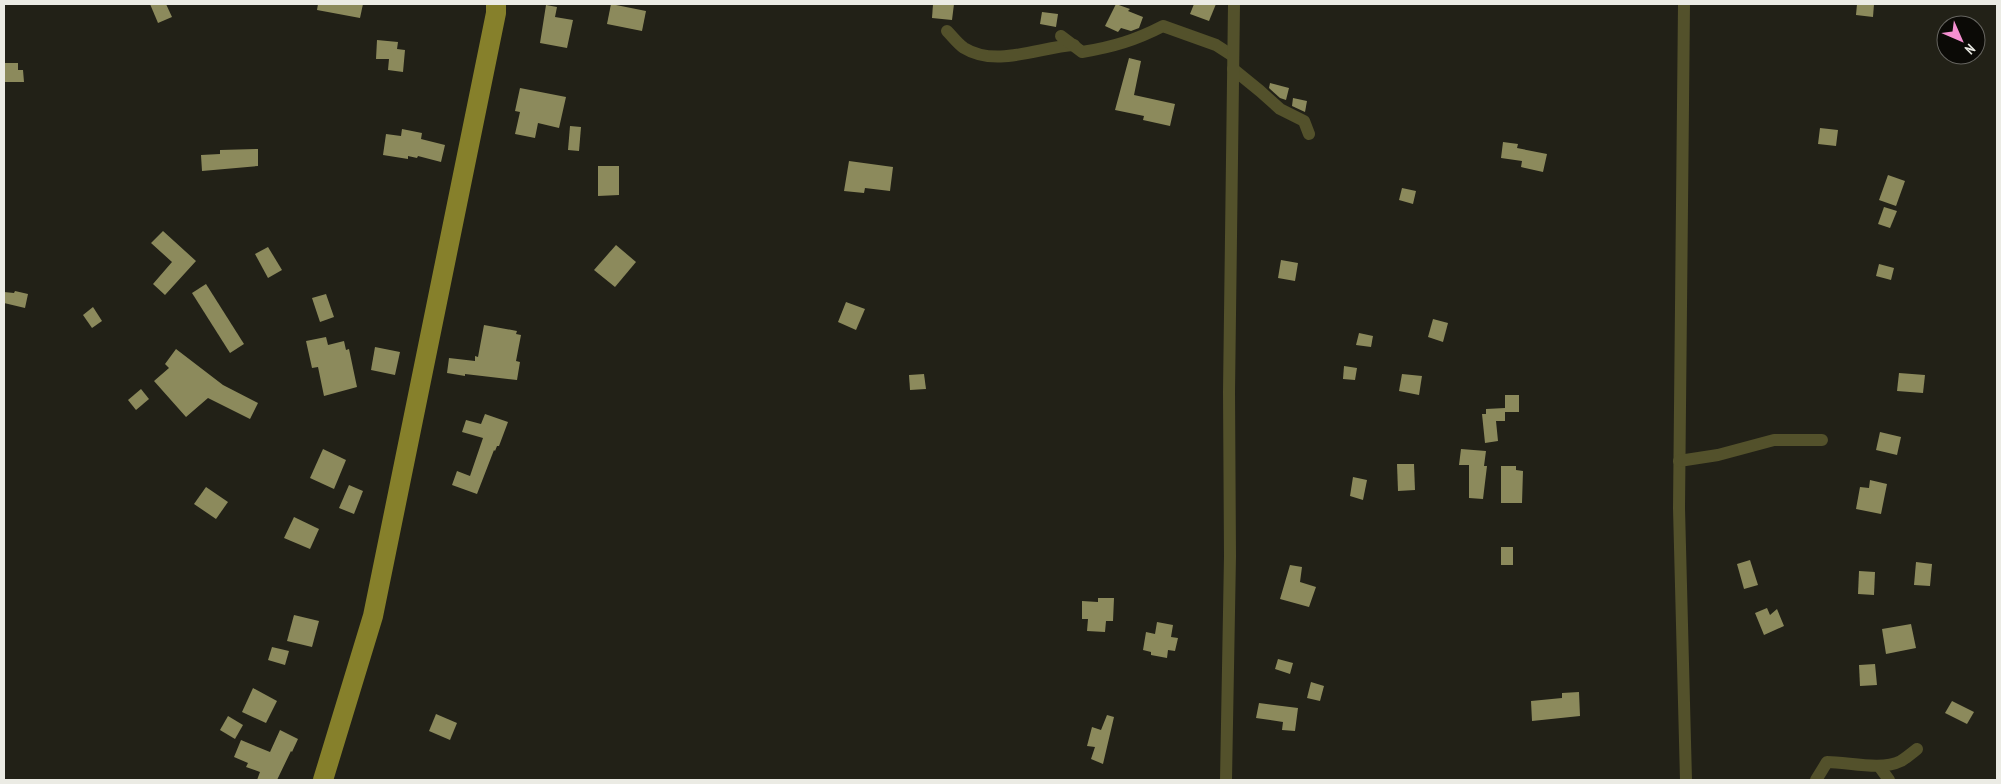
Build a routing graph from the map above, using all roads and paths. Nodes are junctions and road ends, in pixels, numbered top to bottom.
1 (496, 4) edge
2 (1234, 4) edge
3 (1684, 4) edge
4 (948, 31) dead end
5 (1061, 36) dead end
6 (1074, 45) junction
7 (1233, 56) junction
8 (1233, 69) junction
9 (1310, 134) dead end
10 (1822, 440) dead end
11 (1679, 461) junction
12 (1917, 749) dead end
13 (1879, 766) junction
14 (323, 780) edge
15 (1226, 780) edge
16 (1686, 780) edge
17 (1816, 780) edge
18 (1889, 780) edge

1 - 14 main road
2 - 7 street
3 - 11 street
4 - 6 street
5 - 6 street
6 - 7 street
7 - 8 street
8 - 9 street
8 - 15 street
10 - 11 street
11 - 16 street
12 - 13 street
13 - 17 street
13 - 18 street

